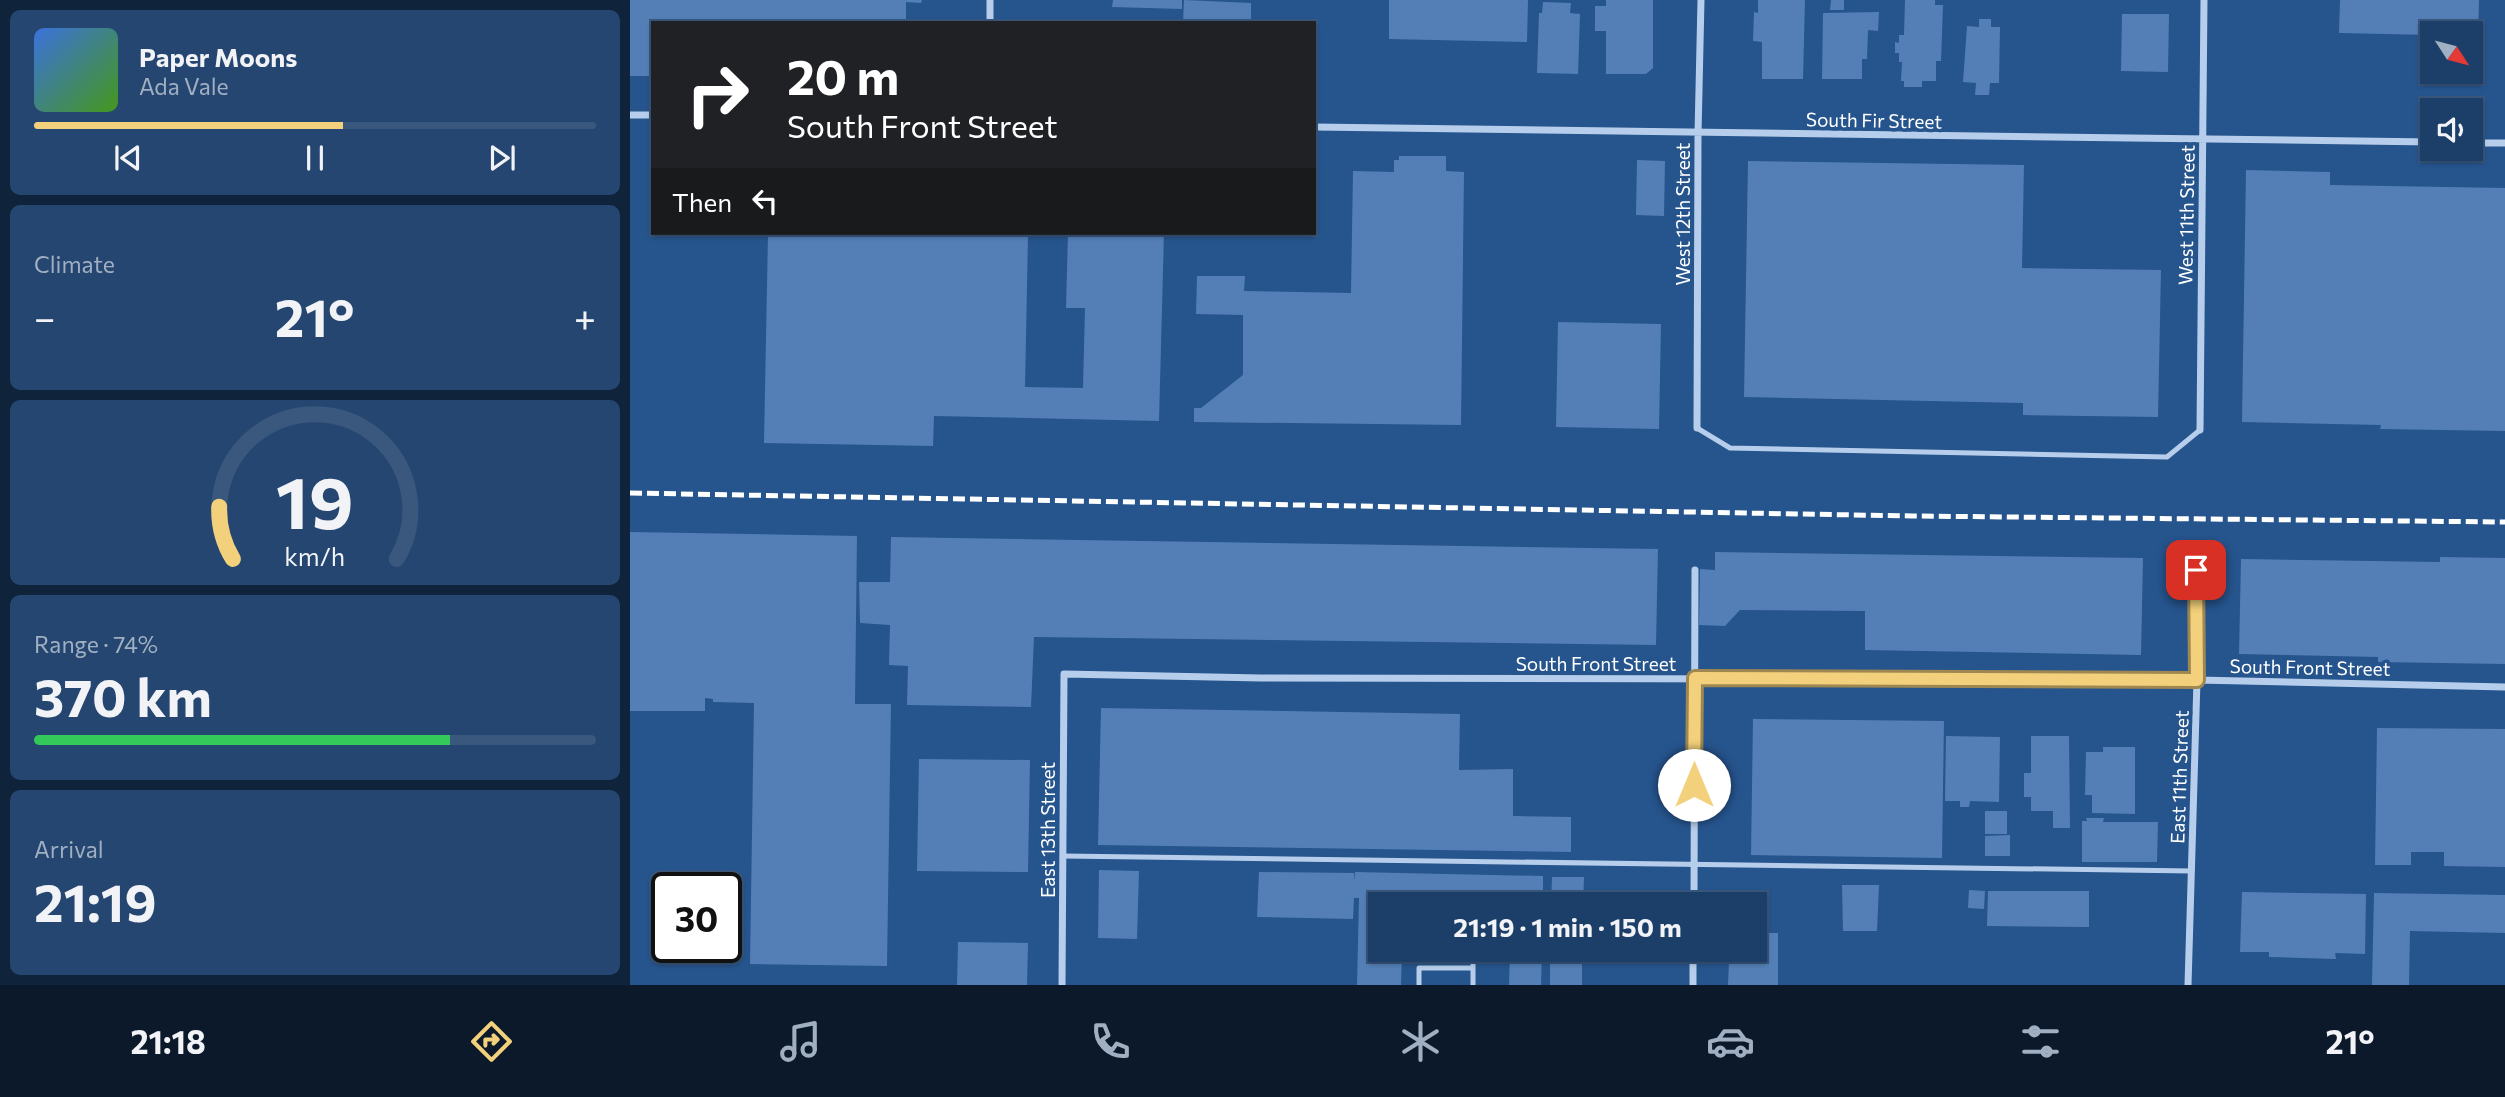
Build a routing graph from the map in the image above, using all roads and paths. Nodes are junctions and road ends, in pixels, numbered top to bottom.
1 (990, 0) edge
2 (1701, 0) edge
3 (2204, 0) edge
4 (990, 21) edge
5 (630, 115) edge
6 (651, 115) edge
7 (1316, 127) edge
8 (1698, 134) junction
9 (2203, 139) junction
10 (2420, 142) edge
11 (2483, 142) edge
12 (2505, 143) edge
13 (1697, 428) joint
14 (2200, 430) joint
15 (1695, 570) dead end
16 (2196, 570) dead end
17 (1064, 674) joint
18 (1695, 678) junction
19 (2197, 680) junction
20 (2505, 687) edge
21 (1063, 856) junction
22 (1694, 865) junction
23 (2192, 871) junction
24 (1694, 892) edge
25 (1473, 962) edge
26 (1693, 962) edge
27 (1473, 968) junction
28 (1062, 985) edge
29 (1419, 985) edge
30 (1473, 985) edge
31 (1693, 985) edge
32 (2188, 985) edge

1 - 4 street
2 - 8 street, West 12th Street
3 - 9 street, West 11th Street
5 - 6 street
7 - 8 street, South Fir Street
8 - 9 street, South Fir Street
8 - 13 street, West 12th Street
9 - 10 street, South Fir Street
9 - 14 street, West 11th Street
11 - 12 street
13 - 14 lane
15 - 18 street
16 - 19 street, East 11th Street
17 - 18 street, South Front Street
17 - 21 street, East 13th Street
18 - 19 street, South Front Street
18 - 22 street
19 - 20 street, South Front Street
19 - 23 street, East 11th Street
21 - 22 lane
21 - 28 street, East 13th Street
22 - 23 lane
22 - 24 street
23 - 32 street, East 11th Street
25 - 27 lane
26 - 31 street
27 - 29 lane
27 - 30 lane

